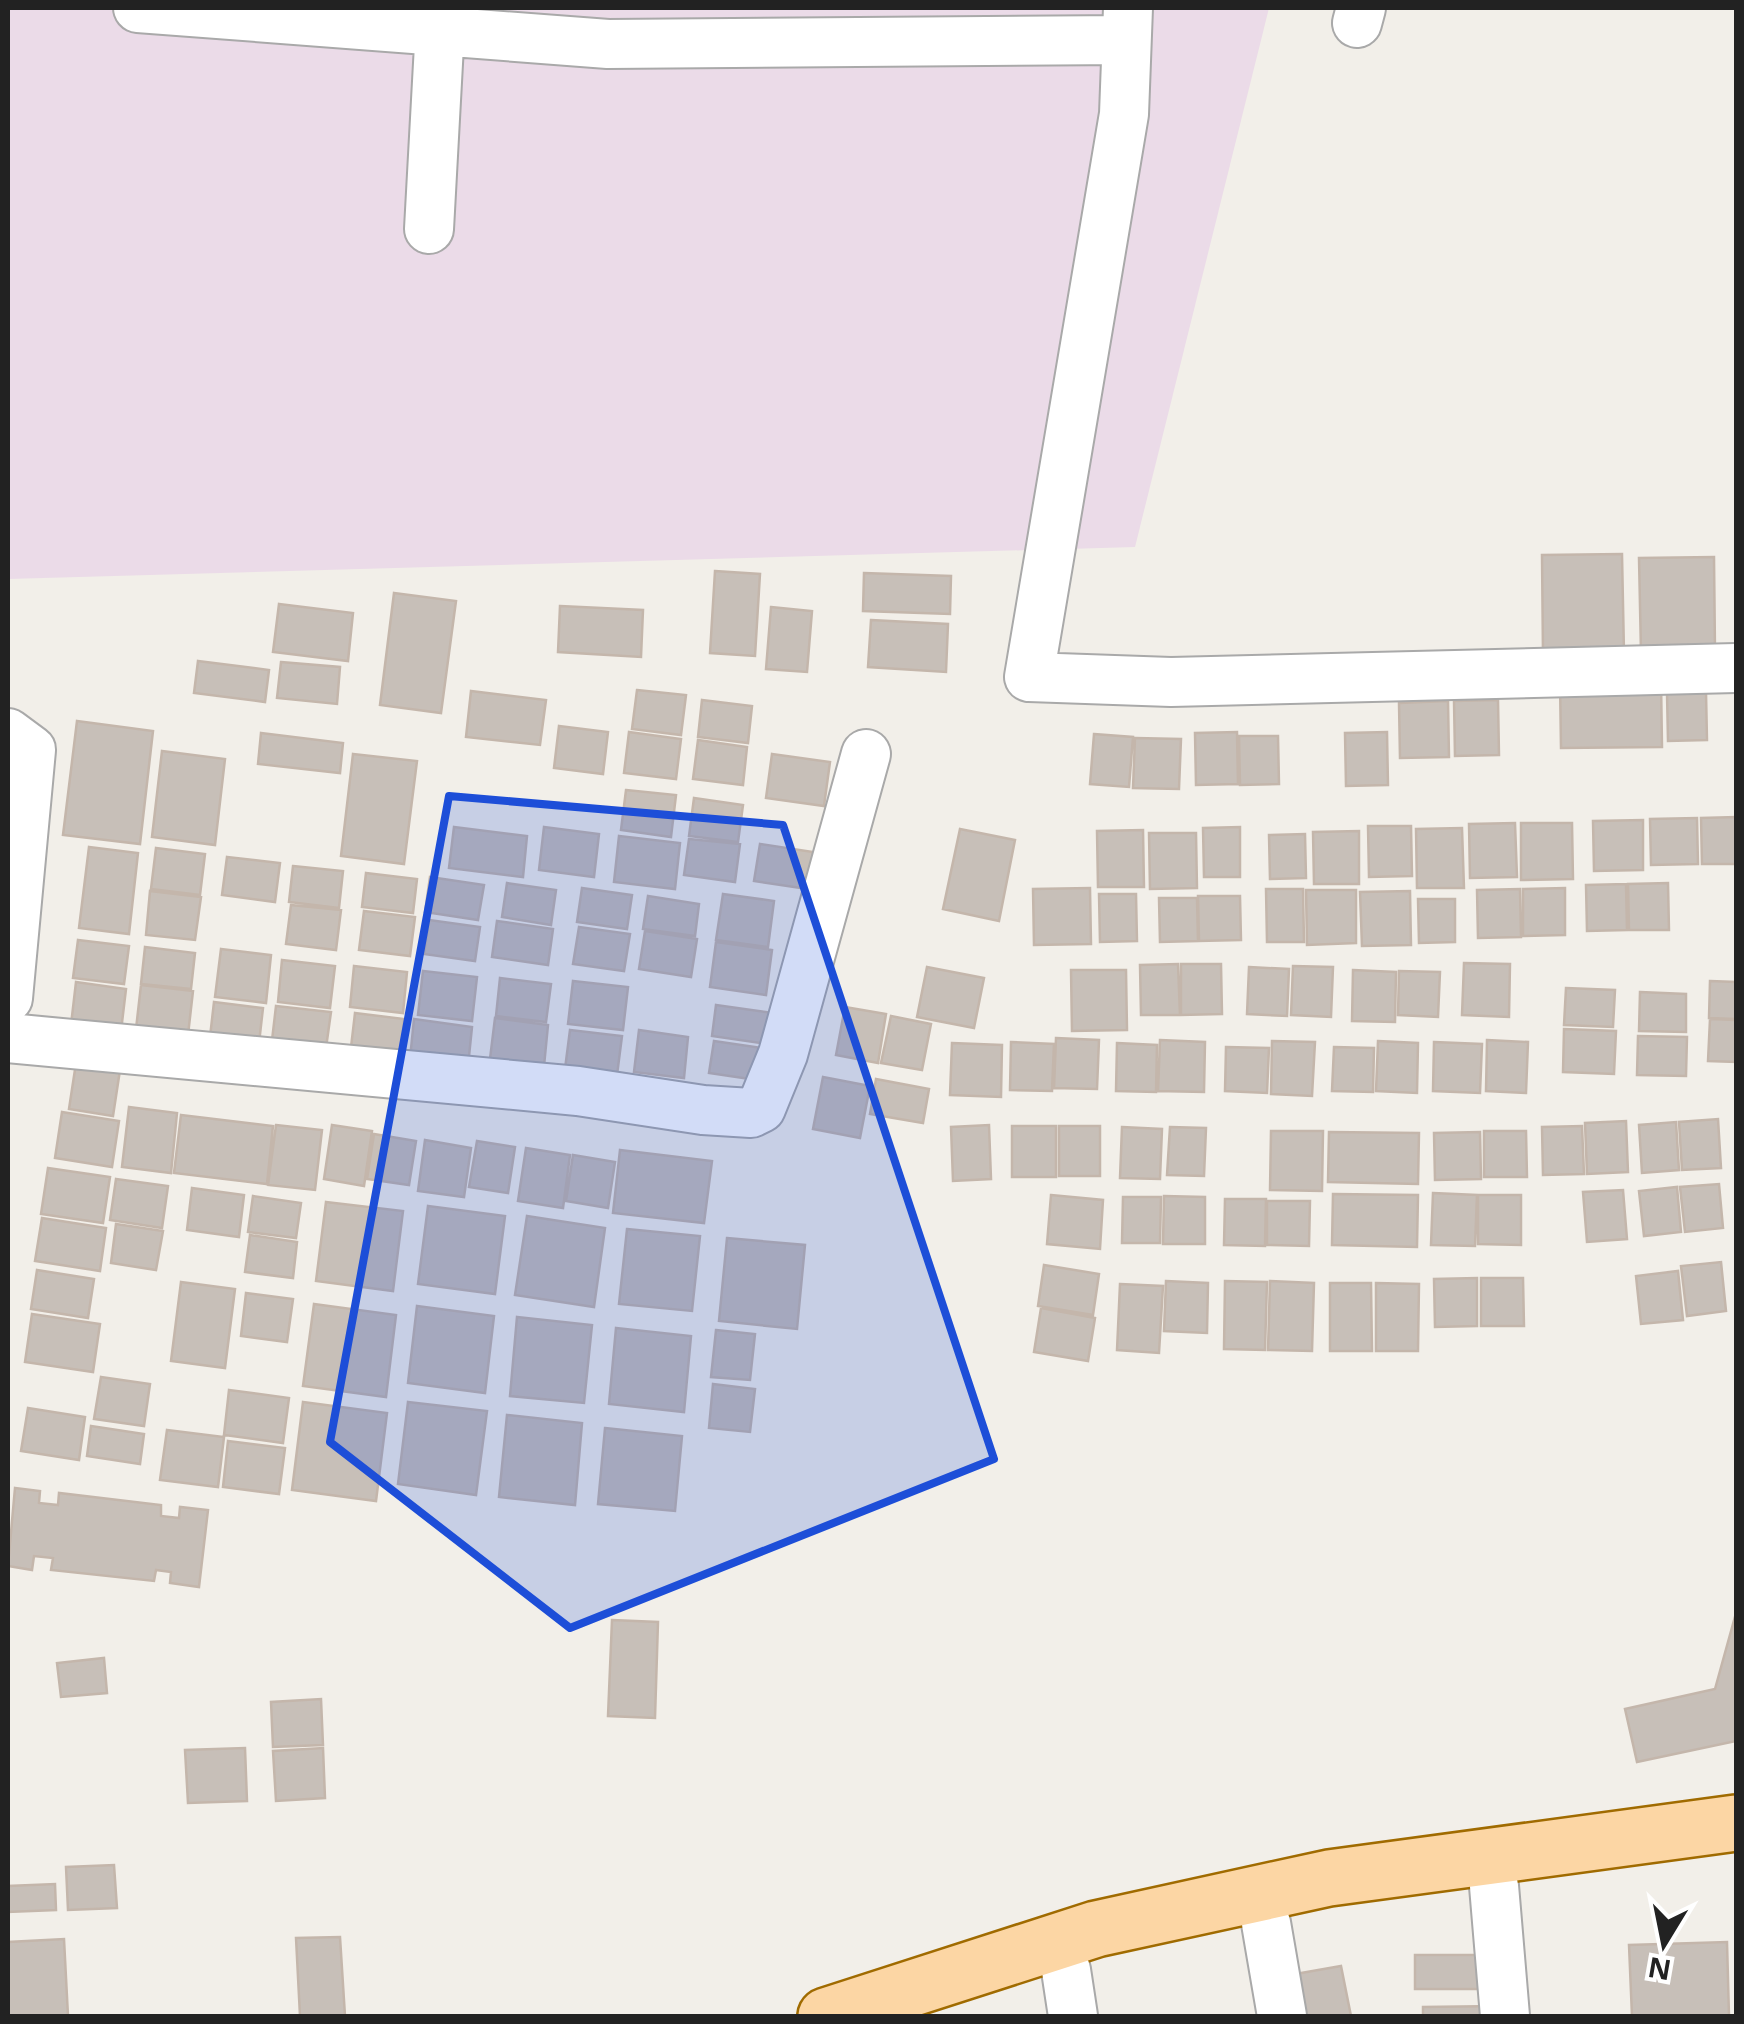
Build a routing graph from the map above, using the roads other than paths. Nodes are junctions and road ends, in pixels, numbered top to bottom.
1 (138, 8) edge
2 (440, 20) edge
3 (1127, 24) edge
4 (429, 229) dead end
5 (1736, 668) edge
6 (8, 733) edge
7 (866, 754) dead end
8 (8, 998) edge
9 (8, 1038) edge
10 (1736, 1823) edge
11 (1736, 1853) edge
12 (1494, 1886) junction
13 (1266, 1922) junction
14 (1069, 1993) edge
15 (826, 2016) edge
16 (930, 2016) edge
17 (1282, 2016) edge
18 (1505, 2016) edge

1 - 2 street
2 - 3 street
2 - 4 street
3 - 5 street
6 - 8 street
7 - 9 street
10 - 15 main road
11 - 12 main road
12 - 13 main road
12 - 18 street
13 - 14 main road
13 - 17 street
14 - 16 main road

